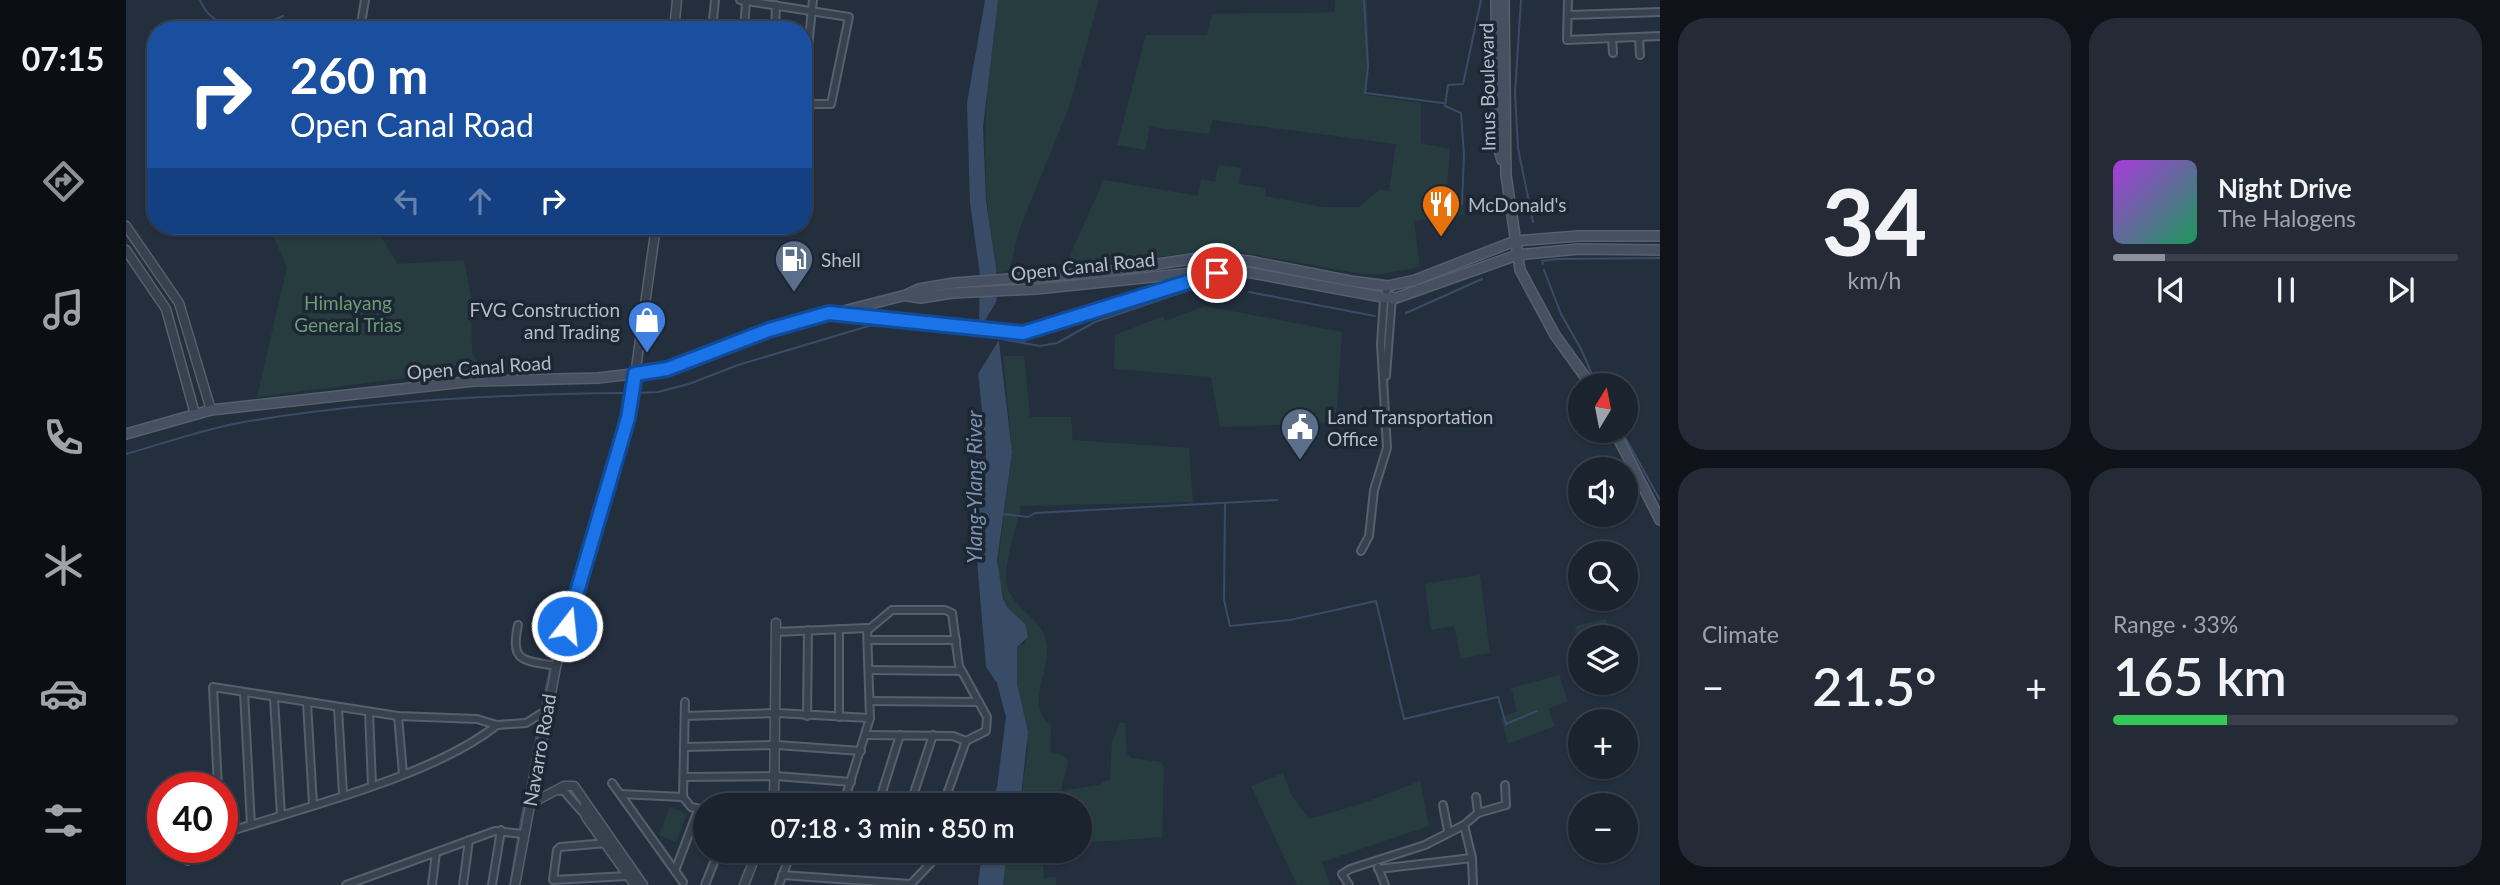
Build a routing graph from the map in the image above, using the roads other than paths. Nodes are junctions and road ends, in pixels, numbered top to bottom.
1 (365, 0) edge
2 (677, 0) edge
3 (715, 0) edge
4 (740, 0) edge
5 (813, 0) edge
6 (1496, 0) edge
7 (1504, 0) edge
8 (1568, 0) edge
9 (746, 1) edge
10 (776, 5) junction
11 (811, 10) junction
12 (1660, 12) edge
13 (1568, 15) junction
14 (362, 21) edge
15 (675, 21) edge
16 (713, 21) edge
17 (745, 21) edge
18 (775, 21) edge
19 (810, 21) edge
20 (1660, 36) edge
21 (1639, 37) junction
22 (1612, 38) junction
23 (1613, 53) dead end
24 (1640, 55) dead end
25 (812, 104) edge
26 (1506, 175) junction
27 (126, 226) edge
28 (655, 235) edge
29 (1660, 236) edge
30 (1515, 241) junction
31 (126, 250) edge
32 (1660, 250) edge
33 (1517, 255) junction
34 (1230, 269) junction
35 (1388, 286) junction
36 (906, 295) junction
37 (1388, 299) junction
38 (829, 313) junction
39 (1582, 373) edge
40 (635, 374) junction
41 (211, 410) junction
42 (195, 414) junction
43 (126, 434) edge
44 (1621, 443) edge
45 (1660, 520) edge
46 (1361, 551) dead end
47 (518, 625) dead end
48 (776, 627) joint
49 (839, 629) junction
50 (808, 630) junction
51 (868, 630) junction
52 (869, 640) junction
53 (956, 640) junction
54 (552, 665) junction
55 (869, 670) junction
56 (961, 671) junction
57 (244, 692) junction
58 (274, 698) junction
59 (870, 701) junction
60 (685, 702) dead end
61 (979, 702) junction
62 (307, 703) junction
63 (338, 708) junction
64 (369, 712) junction
65 (542, 713) junction
66 (777, 713) junction
67 (398, 716) junction
68 (685, 716) junction
69 (807, 716) junction
70 (839, 718) junction
71 (870, 718) junction
72 (497, 725) junction
73 (867, 734) junction
74 (900, 735) junction
75 (933, 735) junction
76 (966, 741) junction
77 (777, 745) junction
78 (685, 747) junction
79 (861, 751) junction
80 (217, 772) edge
81 (403, 774) junction
82 (776, 776) junction
83 (684, 777) junction
84 (850, 782) junction
85 (612, 783) dead end
86 (372, 785) junction
87 (1505, 785) dead end
88 (553, 792) junction
89 (775, 793) edge
90 (846, 793) edge
91 (882, 793) edge
92 (914, 793) edge
93 (947, 793) edge
94 (343, 794) junction
95 (620, 794) junction
96 (683, 797) junction
97 (1476, 797) dead end
98 (585, 799) junction
99 (313, 804) junction
100 (530, 804) junction
101 (1443, 805) dead end
102 (693, 807) edge
103 (1478, 813) junction
104 (281, 815) junction
105 (586, 817) junction
106 (251, 825) junction
107 (1464, 825) junction
108 (238, 829) edge
109 (501, 830) junction
110 (693, 831) edge
111 (1448, 831) junction
112 (520, 834) junction
113 (469, 839) junction
114 (608, 842) junction
115 (436, 853) junction
116 (1472, 858) junction
117 (1377, 860) junction
118 (714, 863) edge
119 (753, 863) edge
120 (787, 863) edge
121 (930, 863) edge
122 (1378, 869) junction
123 (676, 871) junction
124 (782, 875) junction
125 (627, 876) junction
126 (815, 881) edge
127 (850, 882) edge
128 (683, 883) dead end
129 (885, 883) edge
130 (910, 884) edge
131 (346, 885) edge
132 (432, 885) edge
133 (463, 885) edge
134 (492, 885) edge
135 (515, 885) edge
136 (639, 885) edge
137 (705, 885) edge
138 (744, 885) edge
139 (779, 885) edge
140 (1349, 885) edge
141 (1385, 885) edge
142 (1473, 885) edge

1 - 14 street
2 - 15 street
3 - 16 street
4 - 9 street
5 - 11 street
6 - 26 main road, Imus Boulevard
7 - 26 main road, Imus Boulevard
8 - 13 street
9 - 10 street
9 - 17 street
10 - 11 street
10 - 18 street
11 - 19 street
11 - 25 street
12 - 13 street
13 - 22 street
20 - 21 street
21 - 22 street
21 - 24 street
22 - 23 street
26 - 30 main road, Imus Boulevard
27 - 41 street
28 - 40 street, Navarro Road
29 - 30 main road
30 - 33 main road, Imus Boulevard
30 - 35 main road, Open Canal Road
31 - 42 street
32 - 33 main road
33 - 37 main road
33 - 39 main road, Imus Boulevard
34 - 36 main road, Open Canal Road
34 - 37 main road
34 - 38 street, Open Canal Road
35 - 36 main road, Open Canal Road
35 - 37 street
36 - 38 main road, Open Canal Road
37 - 46 street
38 - 40 main road, Open Canal Road
40 - 41 main road, Open Canal Road
40 - 54 street, Navarro Road
41 - 42 main road, Open Canal Road
42 - 43 main road, Open Canal Road
44 - 45 main road
47 - 54 street
48 - 50 street
48 - 66 street
49 - 50 street
49 - 51 street
49 - 70 street
50 - 69 street
51 - 52 street
51 - 53 street
52 - 53 street
52 - 55 street
53 - 56 street
54 - 65 street, Navarro Road
55 - 56 street
55 - 59 street
56 - 61 street
57 - 58 street
57 - 80 street
57 - 106 street
58 - 62 street
58 - 104 street
59 - 61 street
59 - 71 street
60 - 68 street
61 - 76 street
62 - 63 street
62 - 99 street
63 - 64 street
63 - 94 street
64 - 67 street
64 - 86 street
65 - 72 street
65 - 100 street, Navarro Road
66 - 68 street
66 - 69 street
66 - 77 street
67 - 72 street
67 - 81 street
68 - 78 street
69 - 70 street
70 - 71 street
71 - 73 street
72 - 81 street
73 - 74 street
73 - 79 street
74 - 75 street
74 - 91 street
75 - 76 street
75 - 92 street
76 - 93 street
77 - 78 street
77 - 79 street
77 - 82 street
78 - 83 street
79 - 84 street
81 - 86 street
82 - 83 street
82 - 84 street
82 - 89 street
83 - 96 street
84 - 90 street
85 - 95 street
86 - 94 street
87 - 103 street
88 - 98 street
88 - 100 street
88 - 105 street
94 - 99 street
95 - 96 street
95 - 123 street
96 - 102 street
97 - 103 street
98 - 105 street
98 - 114 street
99 - 104 street
100 - 112 street, Navarro Road
101 - 111 street
103 - 107 street
104 - 106 street
105 - 114 street
106 - 108 street
107 - 111 street
107 - 116 street
109 - 112 street
109 - 113 street
109 - 134 street
110 - 123 street
111 - 117 street
112 - 135 street, Navarro Road
113 - 115 street
113 - 133 street
114 - 125 street
114 - 125 street
114 - 136 street
115 - 131 street
115 - 132 street
116 - 122 street
116 - 142 street
117 - 122 street
117 - 140 street
118 - 137 street
119 - 138 street
120 - 124 street
121 - 130 street
122 - 141 street
123 - 128 street
124 - 126 street
124 - 139 street
125 - 136 street
126 - 127 street
127 - 129 street
129 - 130 street

